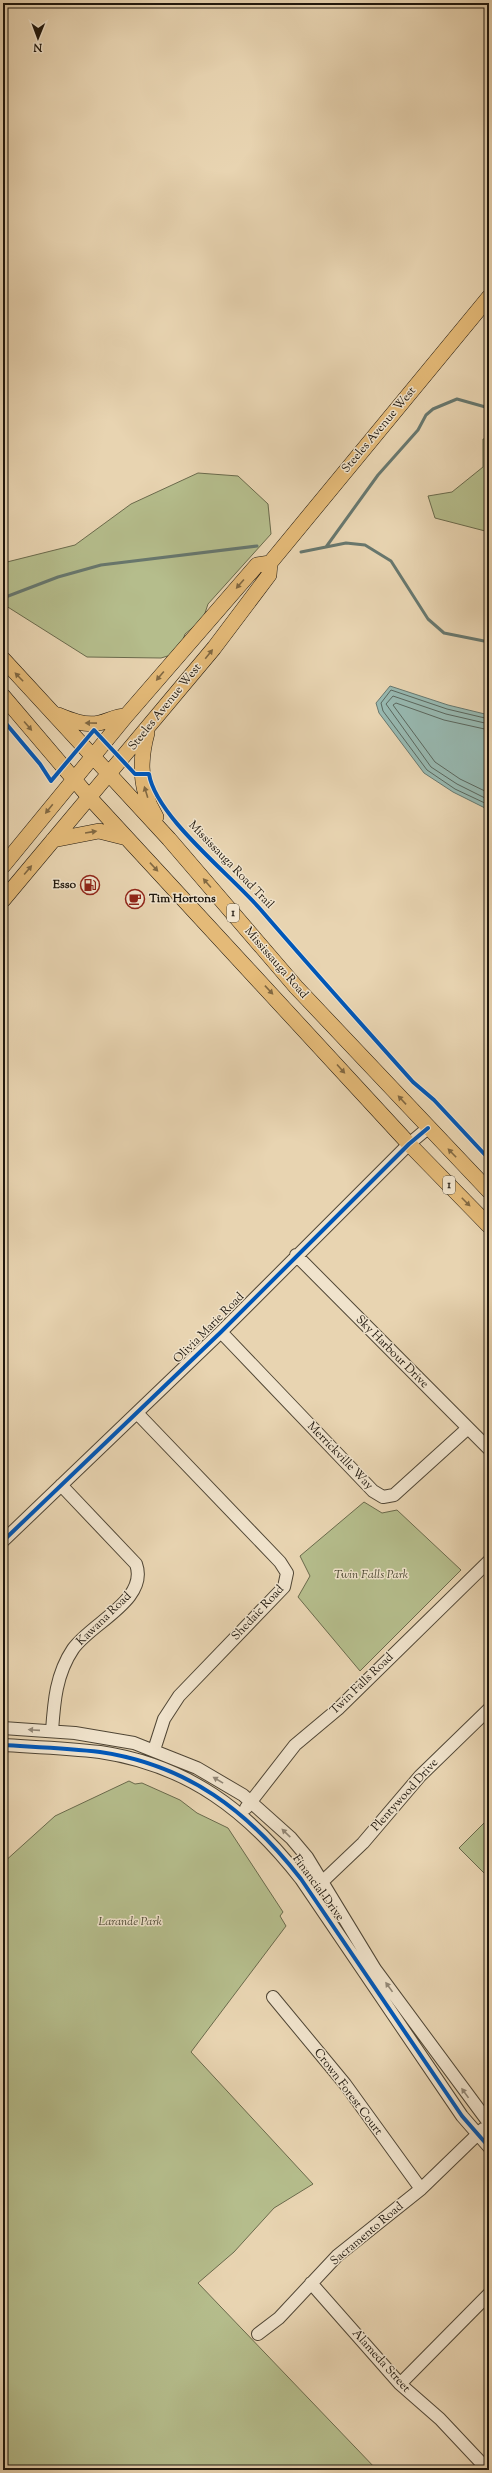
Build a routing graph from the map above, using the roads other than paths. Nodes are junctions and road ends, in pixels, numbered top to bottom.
1 (489, 297) edge
2 (270, 563) junction
3 (3, 659) edge
4 (3, 696) edge
5 (55, 714) junction
6 (126, 716) junction
7 (149, 727) junction
8 (93, 756) junction
9 (110, 774) junction
10 (74, 779) junction
11 (89, 797) junction
12 (128, 838) junction
13 (169, 839) junction
14 (53, 840) junction
15 (3, 866) edge
16 (3, 900) edge
17 (428, 1128) junction
18 (409, 1144) junction
19 (489, 1191) edge
20 (489, 1226) edge
21 (296, 1255) junction
22 (221, 1332) junction
23 (137, 1413) junction
24 (468, 1428) junction
25 (489, 1449) edge
26 (61, 1485) junction
27 (3, 1541) edge
28 (489, 1561) edge
29 (489, 1709) edge
30 (3, 1728) edge
31 (52, 1731) junction
32 (3, 1745) edge
33 (154, 1750) junction
34 (251, 1801) junction
35 (241, 1813) junction
36 (322, 1882) junction
37 (273, 1997) dead end
38 (489, 2123) edge
39 (477, 2134) junction
40 (489, 2147) edge
41 (421, 2189) junction
42 (311, 2283) junction
43 (489, 2294) edge
44 (258, 2334) dead end
45 (400, 2384) junction
46 (488, 2470) edge

1 - 2 main road, Steeles Avenue West
2 -> 6 main road, Steeles Avenue West
7 -> 2 main road, Steeles Avenue West
5 -> 3 main road, Mississauga Road / 1
4 -> 10 main road, Mississauga Road / 1
6 -> 5 main road
5 - 8 main road, Mississauga Road / 1
6 - 8 main road, Steeles Avenue West
7 - 9 main road, Steeles Avenue West
13 -> 7 main road
8 - 9 main road, Mississauga Road / 1
8 - 10 main road, Steeles Avenue West
9 - 11 main road, Steeles Avenue West
9 - 13 main road, Mississauga Road / 1
10 - 11 main road, Mississauga Road / 1
10 -> 15 main road, Steeles Avenue West
11 - 12 main road, Mississauga Road / 1
11 - 14 main road, Steeles Avenue West
14 -> 12 main road
12 -> 18 main road, Mississauga Road / 1
17 -> 13 main road, Mississauga Road / 1
16 -> 14 main road, Steeles Avenue West
17 - 18 street, Olivia Marie Road
19 -> 17 main road, Mississauga Road / 1
18 -> 20 main road, Mississauga Road / 1
18 - 21 street, Olivia Marie Road
21 - 22 street, Olivia Marie Road
21 - 24 street, Sky Harbour Drive
22 - 23 street, Olivia Marie Road
22 - 24 street, Merrickville Way
23 - 26 street, Olivia Marie Road
23 - 33 street, Shedaic Road
24 - 25 street, Sky Harbour Drive
26 - 27 street, Olivia Marie Road
26 - 31 street, Kawana Road
28 - 34 street, Twin Falls Road
29 - 36 street, Plentywood Drive
31 -> 30 street, Financial Drive
31 - 33 street, Financial Drive
32 - 35 street, Financial Drive
34 -> 33 street, Financial Drive
34 - 35 street, Twin Falls Road
36 -> 34 street, Financial Drive
35 - 39 street, Financial Drive
38 -> 36 street, Financial Drive
37 - 41 street, Crown Forest Court
38 - 39 street, Sacramento Road
39 - 40 street, Financial Drive
39 - 41 street, Sacramento Road
41 - 42 street, Sacramento Road
42 - 44 street, Sacramento Road
42 - 45 street, Alameda Street
43 - 45 street
45 - 46 street, Alameda Street

